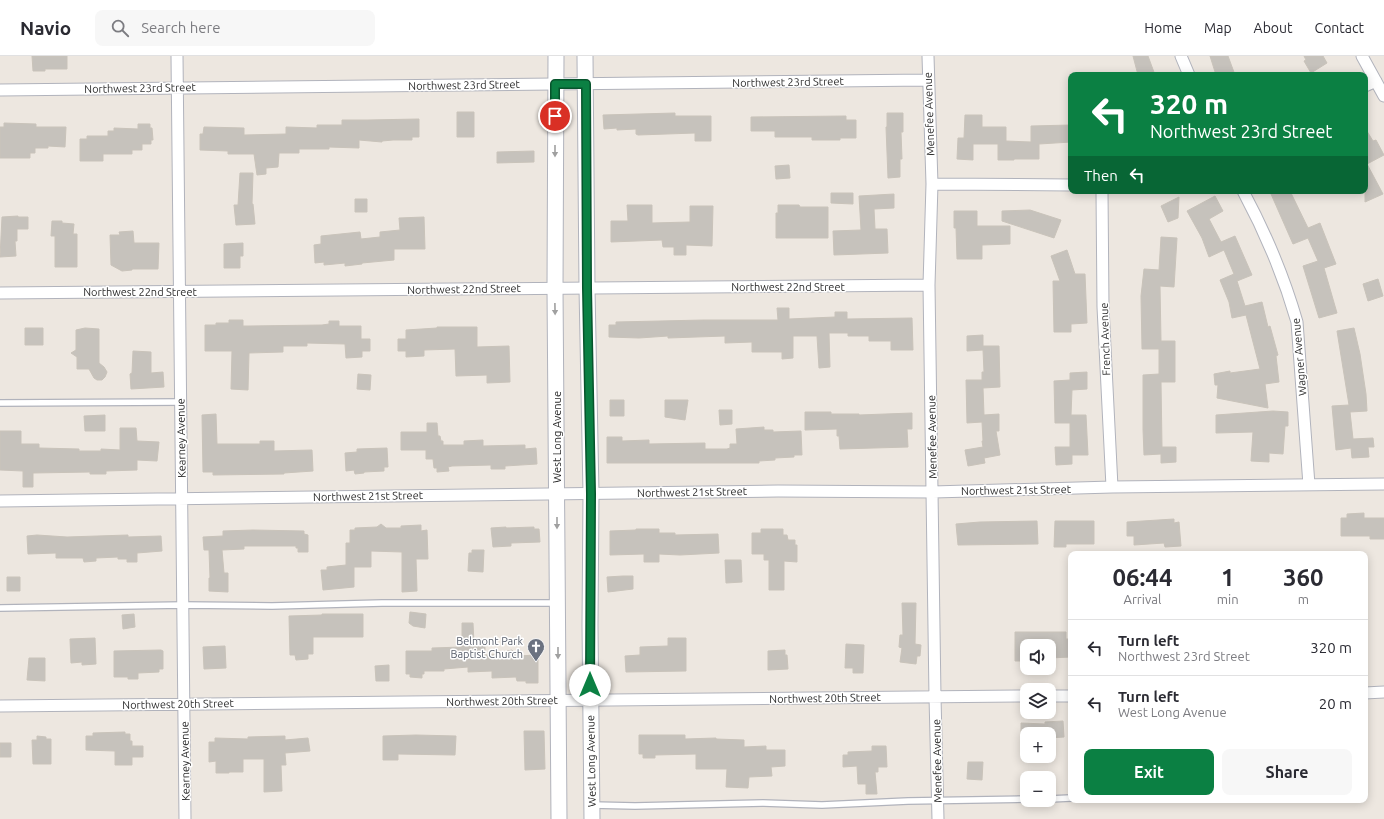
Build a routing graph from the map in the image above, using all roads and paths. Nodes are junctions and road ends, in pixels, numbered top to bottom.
1 (177, 56) edge
2 (556, 56) edge
3 (585, 56) edge
4 (928, 56) edge
5 (1181, 56) edge
6 (1362, 56) edge
7 (1188, 72) edge
8 (928, 80) junction
9 (1376, 81) junction
10 (555, 84) junction
11 (586, 84) junction
12 (1368, 85) edge
13 (177, 88) junction
14 (0, 90) edge
15 (1384, 96) edge
16 (932, 184) junction
17 (1068, 185) edge
18 (1102, 194) edge
19 (1244, 194) edge
20 (929, 286) junction
21 (587, 288) junction
22 (555, 289) junction
23 (180, 292) junction
24 (0, 293) edge
25 (181, 402) junction
26 (0, 403) edge
27 (1384, 484) edge
28 (1309, 485) junction
29 (1112, 487) junction
30 (933, 492) junction
31 (557, 494) junction
32 (591, 494) junction
33 (182, 498) junction
34 (0, 500) edge
35 (557, 603) junction
36 (184, 605) junction
37 (0, 608) edge
38 (1384, 692) edge
39 (1368, 693) edge
40 (1020, 696) edge
41 (1056, 696) edge
42 (1068, 696) edge
43 (935, 697) junction
44 (590, 700) junction
45 (558, 701) junction
46 (184, 704) junction
47 (0, 706) edge
48 (1068, 798) edge
49 (1020, 799) edge
50 (1056, 799) edge
51 (938, 801) junction
52 (592, 812) edge
53 (185, 819) edge
54 (559, 819) edge
55 (938, 819) edge

1 - 13 street, Kearney Avenue
2 - 10 main road, West Long Avenue
3 - 11 main road, West Long Avenue
4 - 8 street, Menefee Avenue
5 - 7 street
6 - 9 street
8 - 11 street, Northwest 23rd Street
8 - 16 street, Menefee Avenue
9 - 12 street
9 - 15 street
10 - 11 street, Northwest 23rd Street
10 - 13 street, Northwest 23rd Street
10 -> 22 main road, West Long Avenue
11 - 21 main road, West Long Avenue
13 - 14 street, Northwest 23rd Street
13 - 23 street, Kearney Avenue
16 - 17 street
16 - 20 street, Menefee Avenue
18 - 29 street, French Avenue
19 - 28 street, Wagner Avenue
20 - 21 street, Northwest 22nd Street
20 - 30 street, Menefee Avenue
21 - 22 street, Northwest 22nd Street
21 - 32 main road, West Long Avenue
22 - 23 street, Northwest 22nd Street
22 -> 31 main road, West Long Avenue
23 - 24 street, Northwest 22nd Street
23 - 25 street, Kearney Avenue
25 - 26 lane
25 - 33 street, Kearney Avenue
27 - 28 street, Northwest 21st Street
28 - 29 street, Northwest 21st Street
29 - 30 street, Northwest 21st Street
30 - 32 street, Northwest 21st Street
30 - 43 street, Menefee Avenue
31 - 32 street, Northwest 21st Street
31 - 33 street, Northwest 21st Street
31 -> 35 main road, West Long Avenue
32 - 44 main road, West Long Avenue
33 - 34 street, Northwest 21st Street
33 - 36 street, Kearney Avenue
35 - 36 lane
35 -> 45 main road, West Long Avenue
36 - 37 lane
36 - 46 street, Kearney Avenue
38 - 39 street
40 - 43 street, Northwest 20th Street
41 - 42 street
43 - 44 street, Northwest 20th Street
43 - 51 street, Menefee Avenue
44 - 45 street, Northwest 20th Street
44 - 52 main road, West Long Avenue
45 - 46 street, Northwest 20th Street
45 - 54 main road, West Long Avenue
46 - 47 street, Northwest 20th Street
46 - 53 street, Kearney Avenue
48 - 50 lane
49 - 51 lane
51 - 52 lane
51 - 55 street, Menefee Avenue

